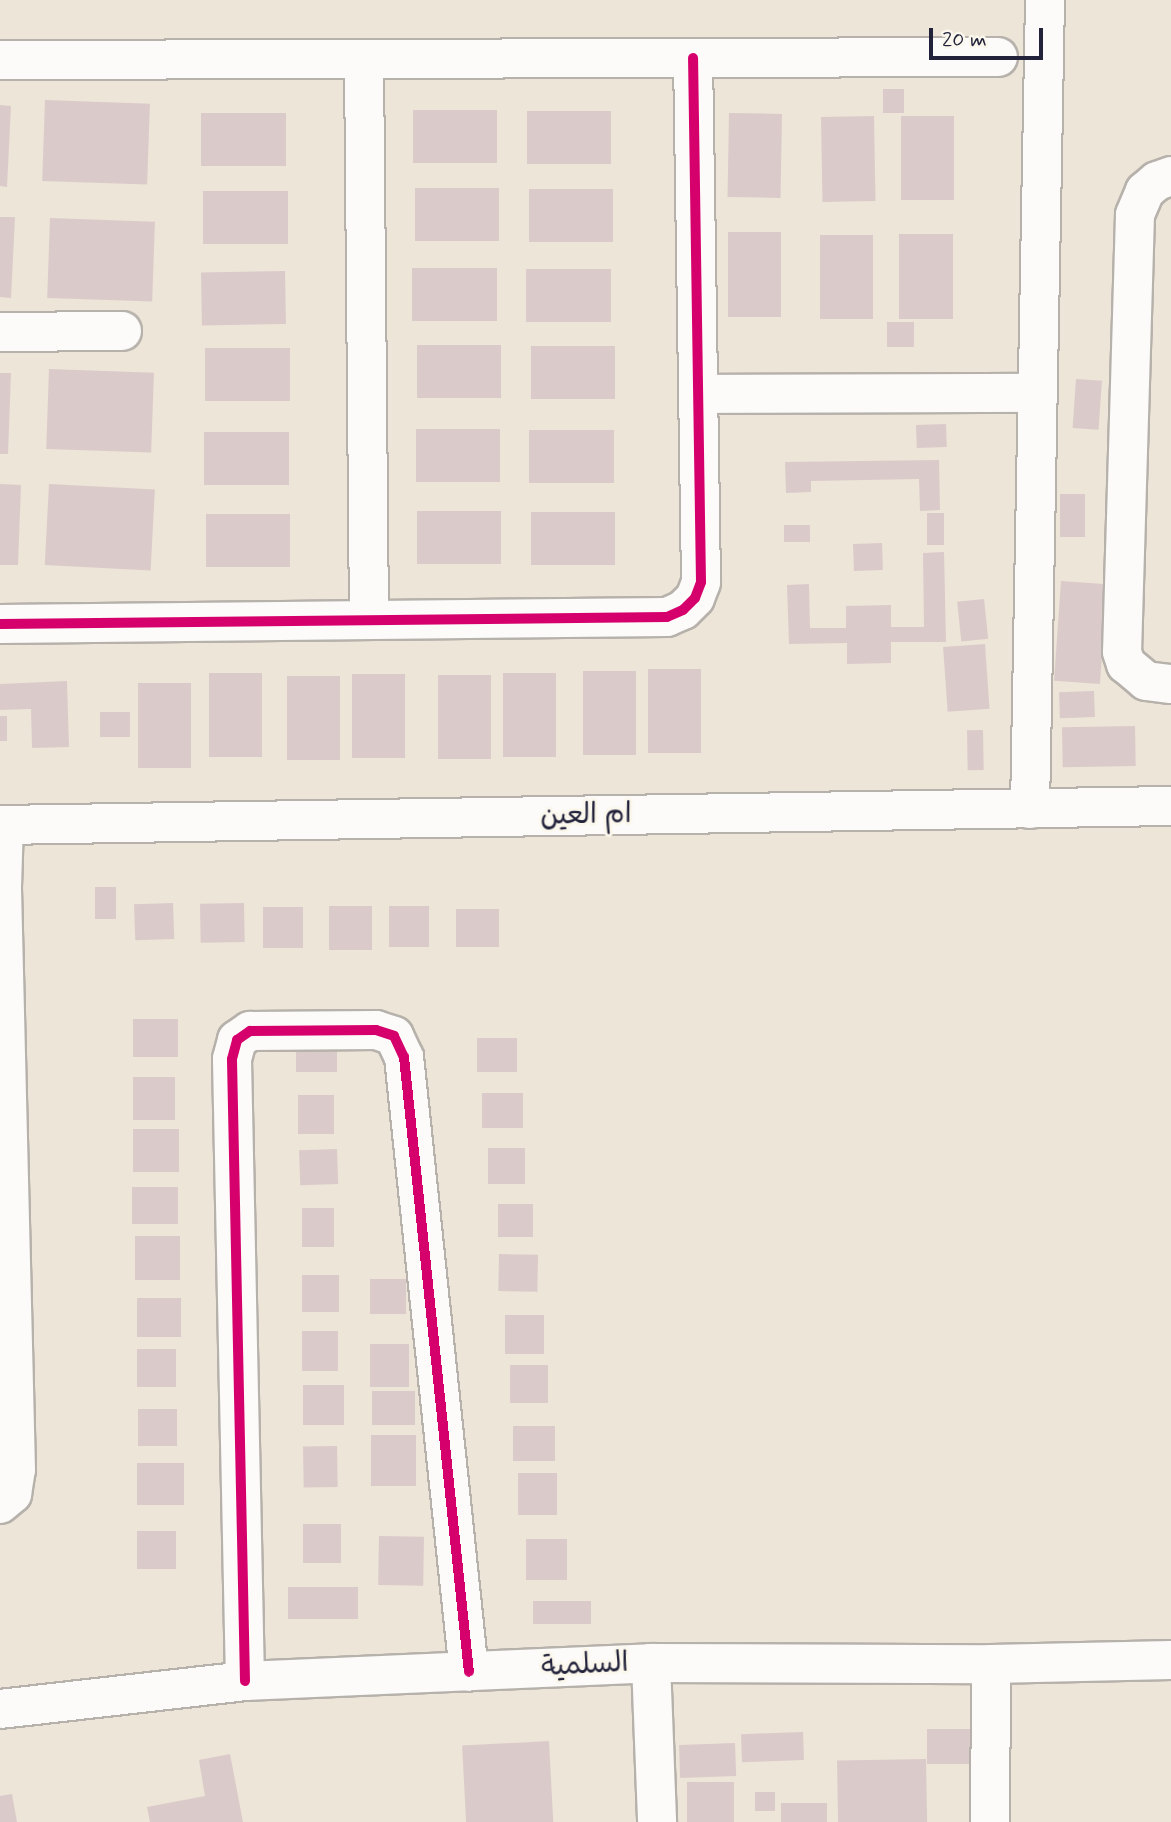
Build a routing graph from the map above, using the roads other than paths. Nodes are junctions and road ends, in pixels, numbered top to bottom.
1 (1045, 0) edge
2 (998, 57) dead end
3 (693, 58) junction
4 (0, 60) edge
5 (364, 60) junction
6 (1171, 176) edge
7 (122, 331) dead end
8 (0, 332) edge
9 (1038, 393) junction
10 (700, 394) junction
11 (369, 618) junction
12 (0, 624) edge
13 (1171, 684) edge
14 (1171, 806) edge
15 (1030, 809) junction
16 (2, 825) edge
17 (0, 1504) edge
18 (1171, 1660) edge
19 (651, 1663) junction
20 (991, 1664) junction
21 (469, 1672) junction
22 (245, 1681) junction
23 (0, 1709) edge
24 (657, 1822) edge
25 (990, 1822) edge

1 - 9 street
2 - 3 street
3 - 5 street
3 - 10 street
4 - 5 street
5 - 11 street
6 - 13 street
7 - 8 street
9 - 10 street
9 - 15 street
10 - 11 street
11 - 12 street
14 - 15 street, ام العين
15 - 16 street, ام العين
16 - 17 street
18 - 20 street, السلمية
19 - 20 street, السلمية
19 - 21 street, السلمية
19 - 24 street
20 - 25 street
21 - 22 street, السلمية
21 - 22 street
22 - 23 street, السلمية

